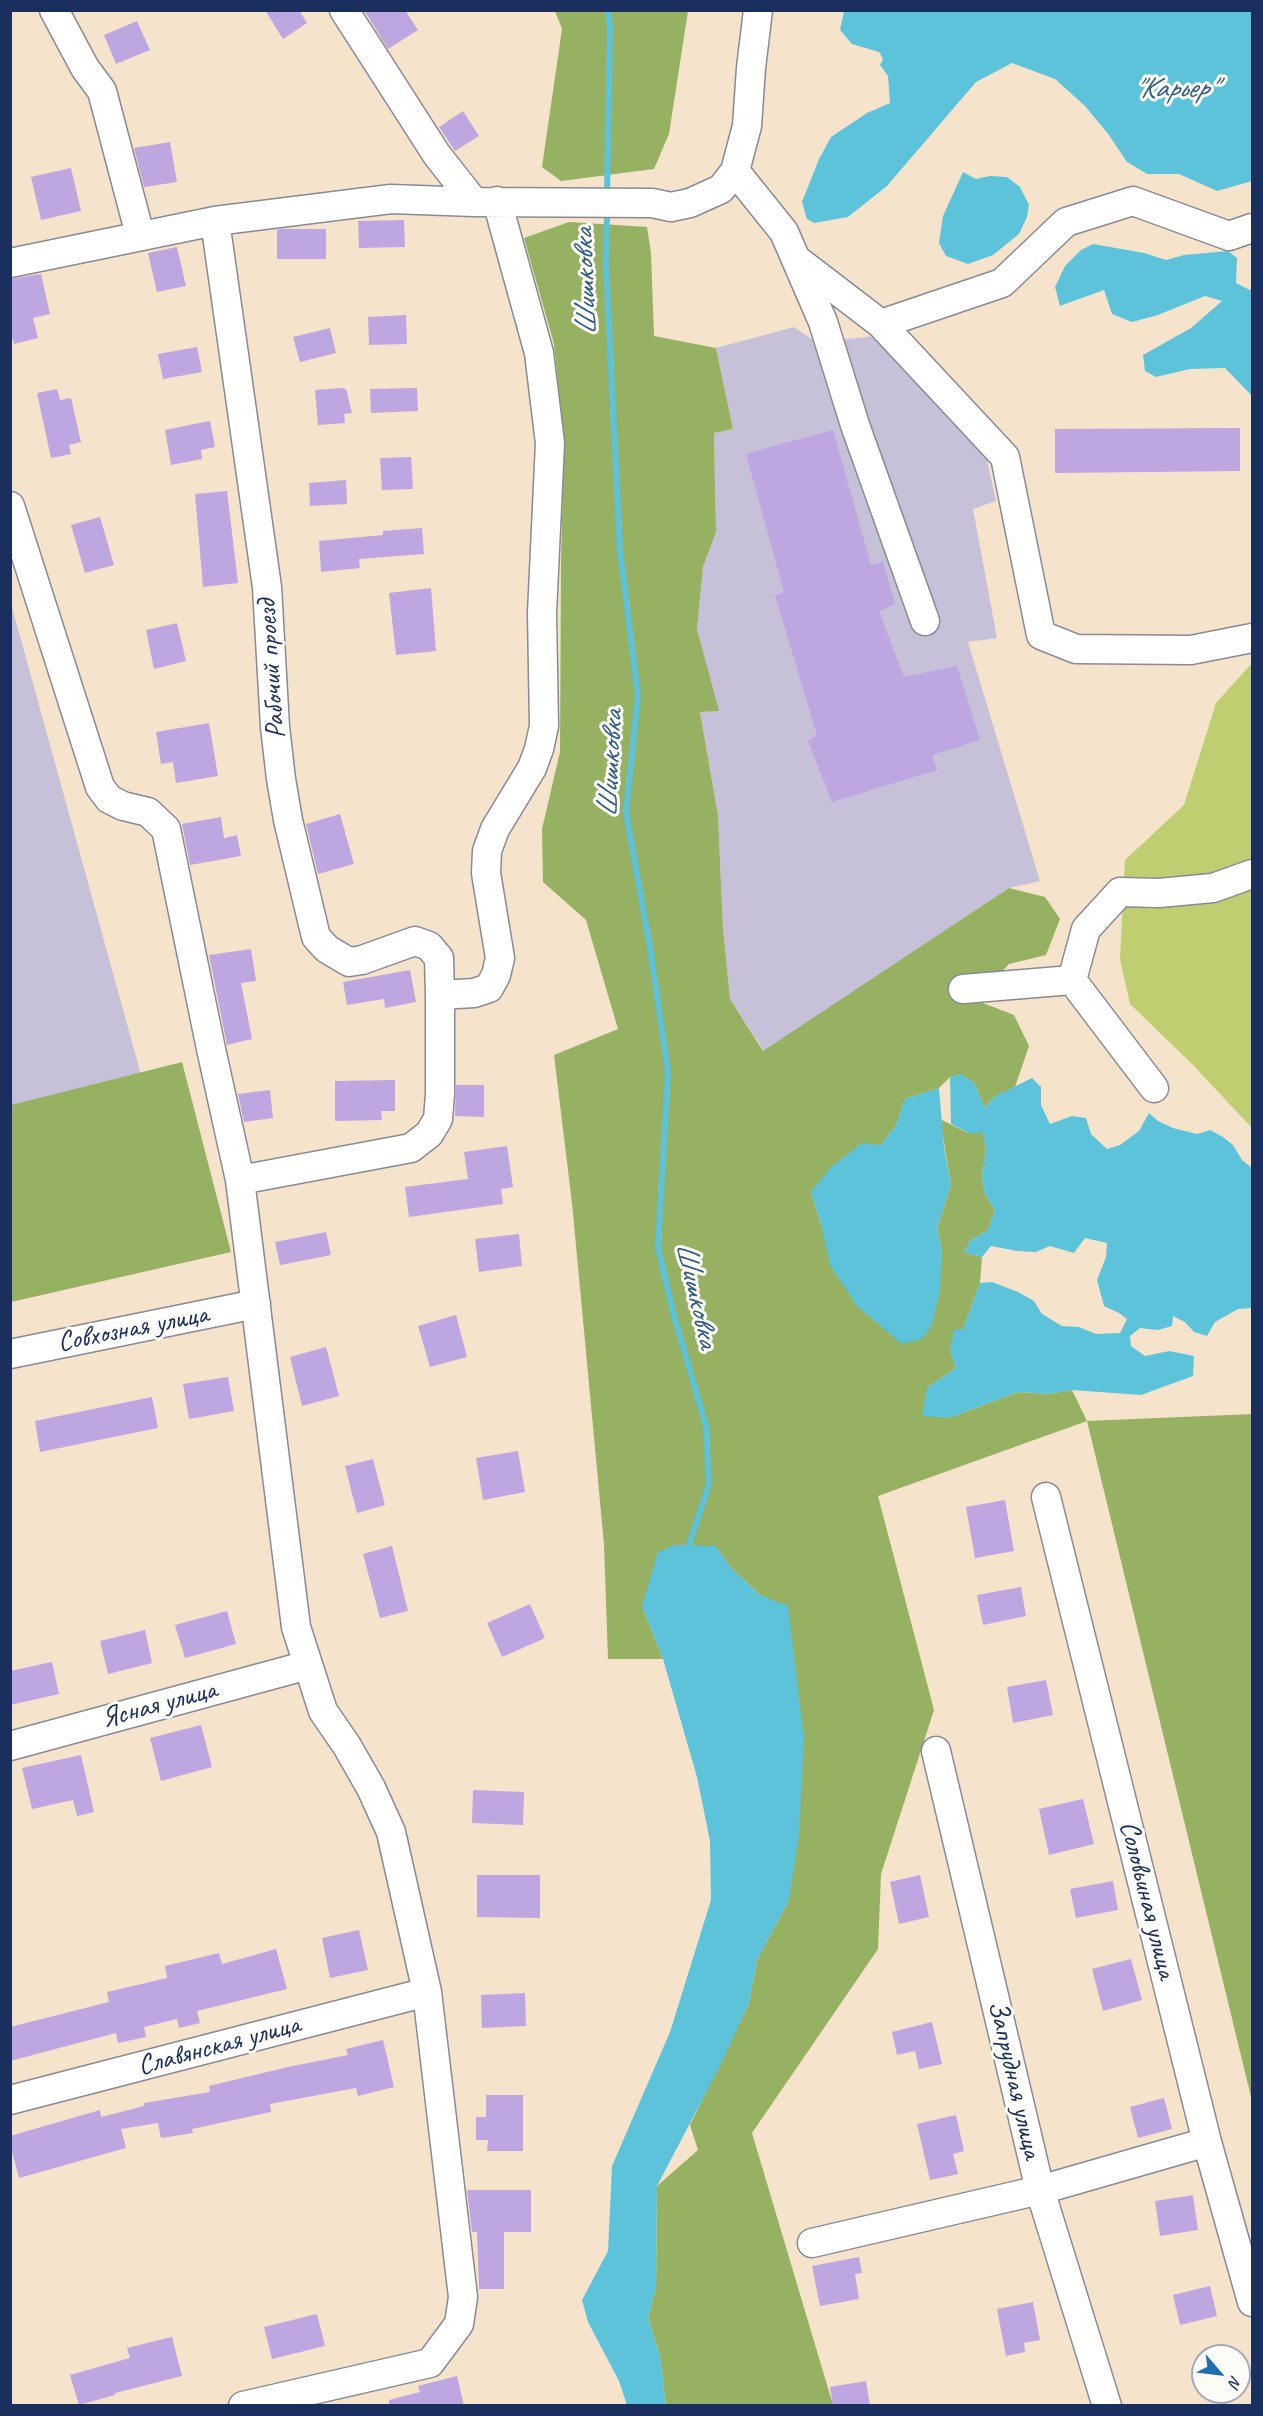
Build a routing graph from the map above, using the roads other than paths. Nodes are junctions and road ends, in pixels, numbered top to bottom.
1 (54, 10) edge
2 (344, 10) edge
3 (758, 10) edge
4 (735, 171) junction
5 (486, 202) junction
6 (215, 221) junction
7 (1252, 228) edge
8 (140, 235) junction
9 (796, 260) junction
10 (10, 263) edge
11 (881, 324) junction
12 (10, 506) edge
13 (925, 621) dead end
14 (1252, 638) edge
15 (1252, 874) edge
16 (1072, 980) junction
17 (963, 989) dead end
18 (440, 995) junction
19 (1154, 1088) dead end
20 (240, 1180) junction
21 (256, 1304) junction
22 (10, 1354) edge
23 (1046, 1497) dead end
24 (308, 1665) junction
25 (10, 1746) edge
26 (936, 1751) dead end
27 (427, 1992) junction
28 (10, 2100) edge
29 (1207, 2142) junction
30 (1040, 2190) junction
31 (813, 2243) dead end
32 (1252, 2299) edge
33 (243, 2406) edge
34 (1107, 2406) edge

1 - 8 street
2 - 5 street
3 - 4 street
4 - 5 street
4 - 9 street
5 - 6 street
5 - 18 street
6 - 8 street
6 - 18 street, Рабочий проезд
7 - 11 street
8 - 10 street
9 - 11 street
9 - 13 street
11 - 14 street
12 - 20 street
15 - 16 street
16 - 17 street
16 - 19 street
18 - 20 street
20 - 21 street
21 - 22 street, Совхозная улица
21 - 24 street
23 - 29 street, Соловьиная улица
24 - 25 street, Ясная улица
24 - 27 street
26 - 30 street, Запрудная улица
27 - 28 street, Славянская улица
27 - 33 street
29 - 30 street
29 - 32 street, Соловьиная улица
30 - 31 street
30 - 34 street, Запрудная улица

